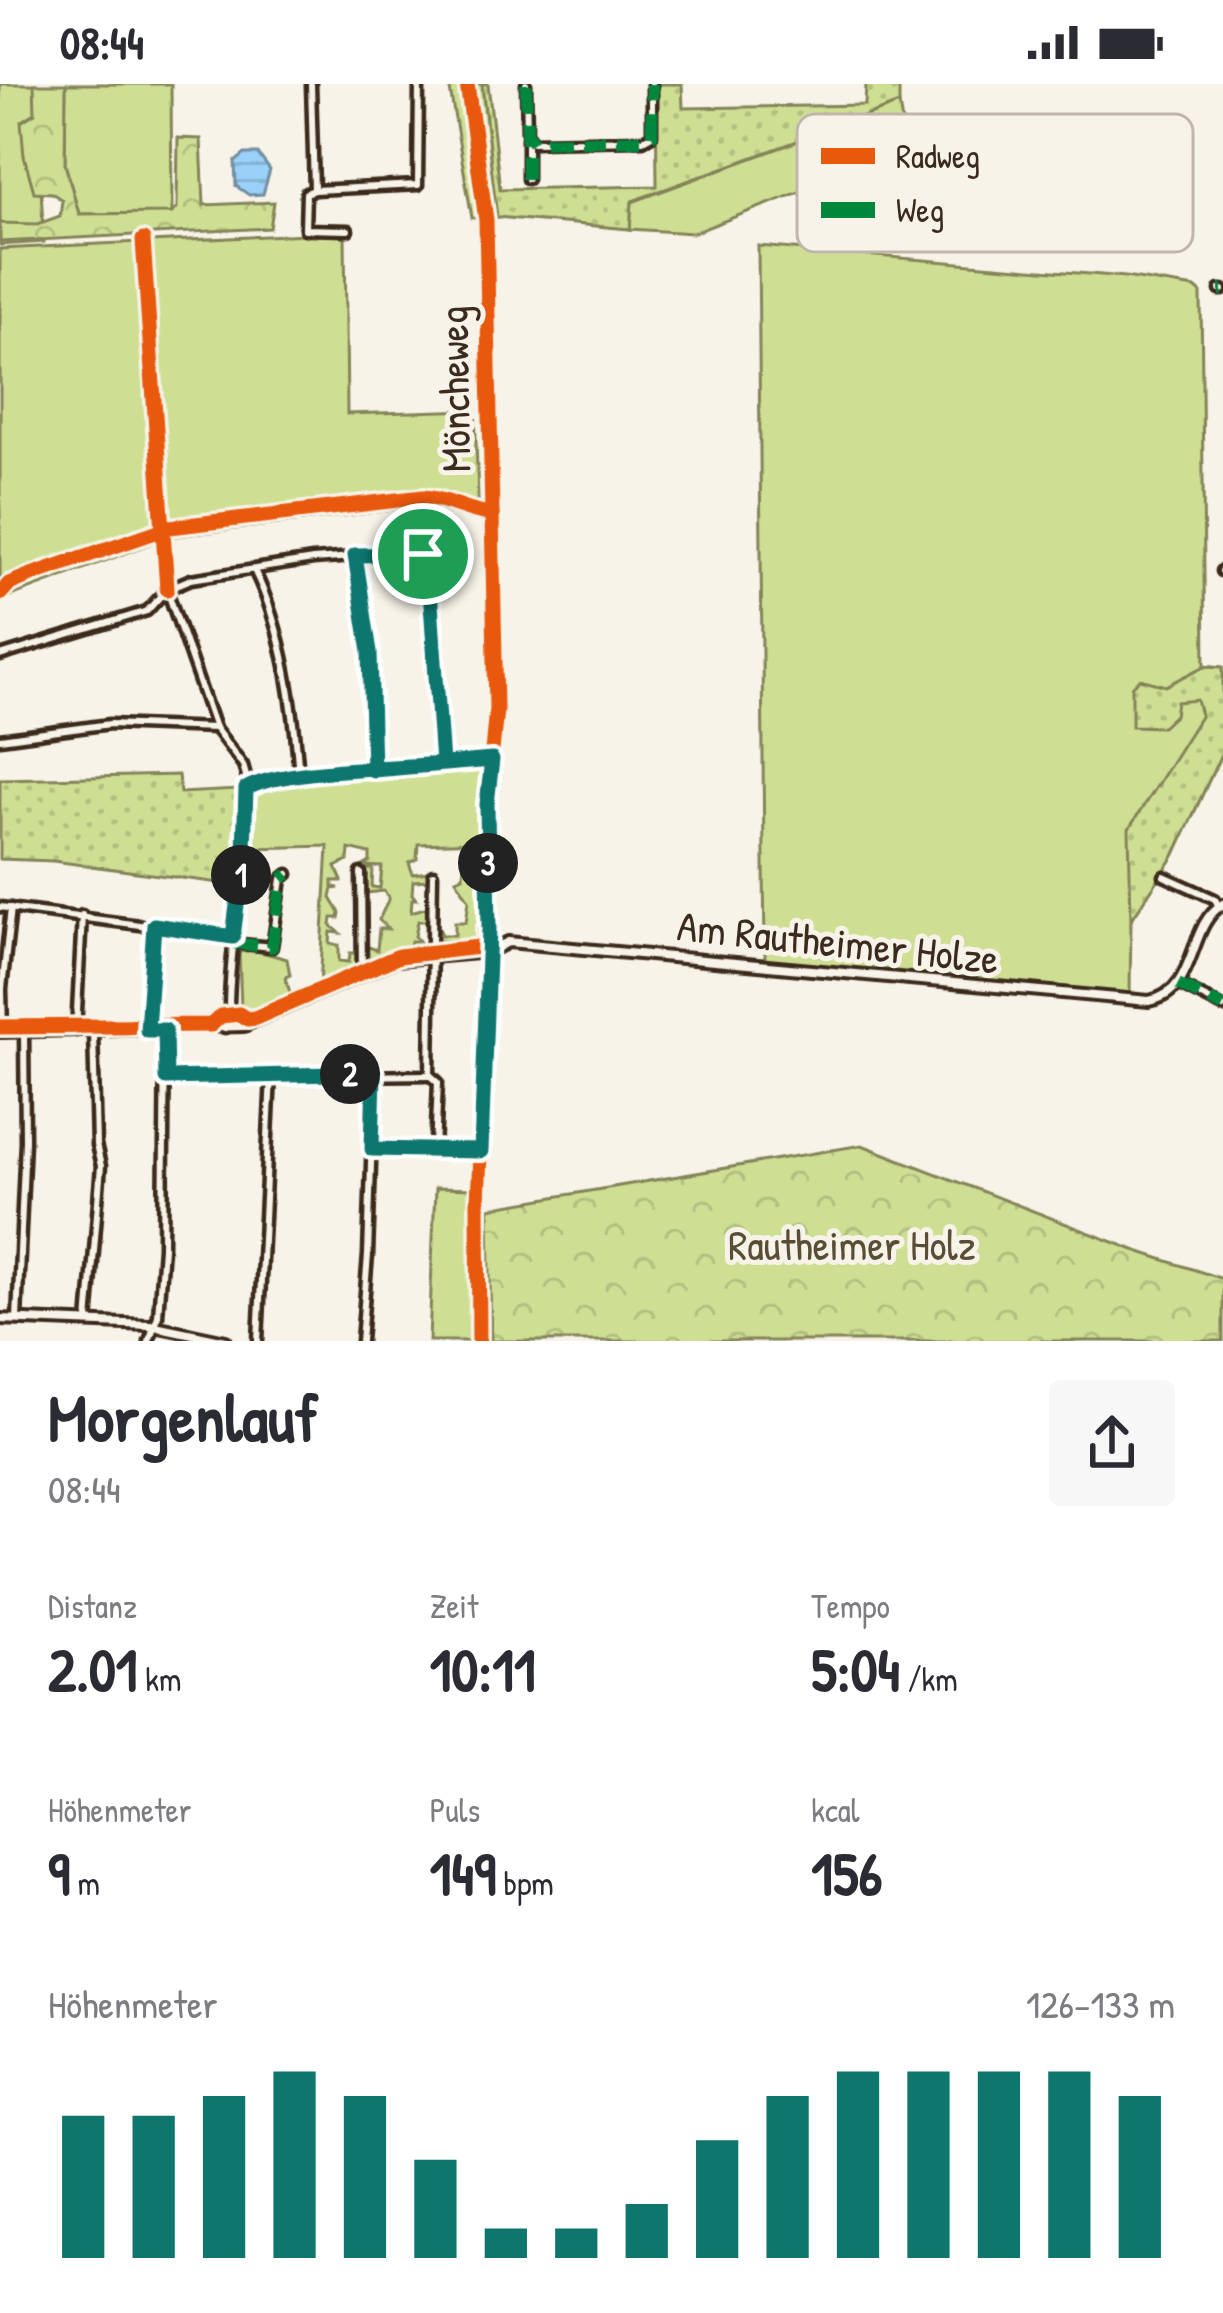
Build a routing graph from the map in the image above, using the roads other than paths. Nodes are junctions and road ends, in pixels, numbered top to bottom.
1 (311, 84) edge
2 (418, 84) edge
3 (467, 84) edge
4 (526, 84) edge
5 (652, 84) edge
6 (527, 134) junction
7 (527, 179) dead end
8 (314, 190) junction
9 (348, 230) dead end
10 (355, 555) junction
11 (254, 570) junction
12 (167, 590) junction
13 (0, 656) edge
14 (215, 728) junction
15 (0, 739) edge
16 (492, 760) junction
17 (442, 764) junction
18 (373, 770) junction
19 (299, 776) junction
20 (249, 787) junction
21 (361, 873) dead end
22 (288, 874) dead end
23 (434, 874) dead end
24 (1164, 876) dead end
25 (1221, 904) edge
26 (0, 907) edge
27 (11, 908) junction
28 (82, 915) junction
29 (1223, 918) edge
30 (1209, 919) junction
31 (154, 925) junction
32 (233, 940) junction
33 (488, 952) junction
34 (432, 954) junction
35 (362, 974) junction
36 (1178, 984) junction
37 (1223, 1007) edge
38 (222, 1029) junction
39 (147, 1030) junction
40 (165, 1030) junction
41 (25, 1031) junction
42 (76, 1031) junction
43 (93, 1031) junction
44 (2, 1032) edge
45 (374, 1073) junction
46 (430, 1075) junction
47 (271, 1076) junction
48 (166, 1078) junction
49 (372, 1149) junction
50 (435, 1150) junction
51 (481, 1151) junction
52 (0, 1319) edge
53 (17, 1319) junction
54 (88, 1322) junction
55 (155, 1326) junction
56 (149, 1341) edge
57 (226, 1341) edge
58 (258, 1341) edge
59 (361, 1341) edge
60 (479, 1341) edge

1 - 8 street
2 - 8 street
3 - 16 street, Möncheweg
4 - 6 street
5 - 6 street
6 - 7 street
8 - 9 street
10 - 11 street
10 - 17 street
10 - 18 street
11 - 12 street
11 - 19 street
12 - 13 street
12 - 14 street
14 - 15 street
14 - 20 street
16 - 17 street
16 - 33 street, Möncheweg
17 - 18 street
18 - 19 street
19 - 20 street
20 - 32 street
21 - 35 street
22 - 32 street
23 - 34 street
24 - 25 street
25 - 30 street
26 - 27 street
27 - 28 street
27 - 44 street
28 - 31 street
28 - 42 street
29 - 30 street
30 - 36 street
31 - 32 street
31 - 39 street
32 - 38 street
33 - 34 street, Am Rautheimer Holze
33 - 36 street, Am Rautheimer Holze
33 - 51 street, Möncheweg
34 - 35 street, Am Rautheimer Holze
34 - 46 street
35 - 38 street, Am Rautheimer Holze
36 - 37 street
38 - 40 street, Am Rautheimer Holze
39 - 40 street, Am Rautheimer Holze
39 - 43 street, Am Rautheimer Holze
40 - 48 street
41 - 42 street, Am Rautheimer Holze
41 - 44 street, Am Rautheimer Holze
41 - 53 street
42 - 43 street, Am Rautheimer Holze
43 - 54 street
45 - 46 street
45 - 47 street
45 - 49 street
46 - 50 street
47 - 48 street
47 - 58 street
48 - 55 street
49 - 50 street
49 - 59 street
50 - 51 street
51 - 60 street, Möncheweg
52 - 53 street
53 - 54 street
54 - 55 street
55 - 56 street
55 - 57 street

